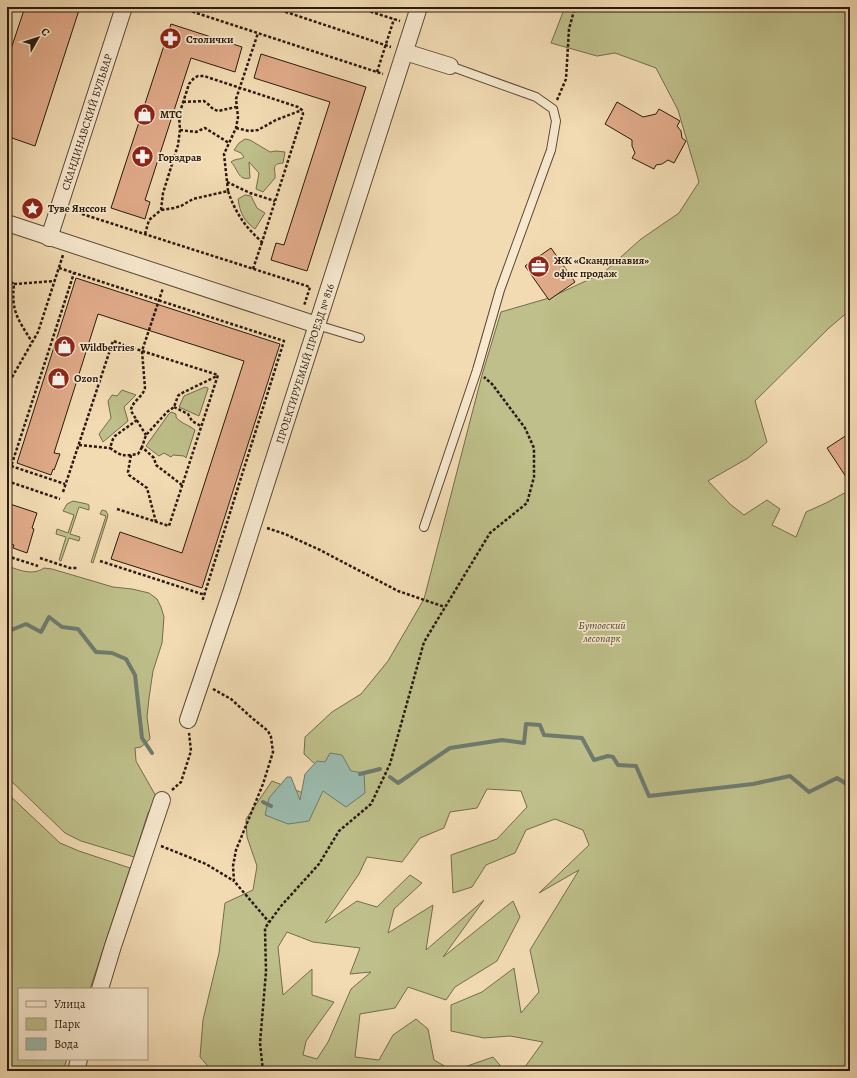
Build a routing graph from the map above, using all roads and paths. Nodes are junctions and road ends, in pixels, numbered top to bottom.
1 (124, 7) edge
2 (178, 7) edge
3 (271, 7) edge
4 (356, 7) edge
5 (420, 7) edge
6 (575, 7) edge
7 (258, 33) junction
8 (385, 45) junction
9 (405, 52) junction
10 (450, 66) joint
11 (566, 79) dead end
12 (240, 88) junction
13 (183, 102) junction
14 (236, 107) junction
15 (302, 110) junction
16 (236, 128) junction
17 (180, 130) junction
18 (229, 143) junction
19 (227, 182) junction
20 (228, 191) junction
21 (275, 201) junction
22 (161, 210) junction
23 (82, 214) dead end
24 (7, 223) edge
25 (145, 234) junction
26 (49, 238) junction
27 (262, 242) junction
28 (67, 243) junction
29 (59, 268) junction
30 (253, 269) junction
31 (74, 273) junction
32 (167, 276) junction
33 (7, 280) edge
34 (55, 281) junction
35 (14, 284) junction
36 (158, 301) junction
37 (300, 319) junction
38 (317, 324) junction
39 (360, 338) dead end
40 (32, 343) junction
41 (142, 351) junction
42 (477, 370) junction
43 (218, 375) junction
44 (7, 386) edge
45 (174, 407) junction
46 (137, 420) junction
47 (201, 426) junction
48 (146, 435) junction
49 (79, 445) junction
50 (142, 447) junction
51 (110, 448) junction
52 (131, 455) junction
53 (11, 466) junction
54 (7, 480) edge
55 (66, 484) junction
56 (182, 485) junction
57 (63, 492) dead end
58 (60, 499) dead end
59 (117, 509) dead end
60 (156, 522) junction
61 (253, 523) junction
62 (424, 527) dead end
63 (7, 556) edge
64 (40, 558) dead end
65 (100, 561) dead end
66 (38, 566) dead end
67 (77, 568) dead end
68 (205, 595) junction
69 (202, 602) dead end
70 (445, 607) junction
71 (201, 682) junction
72 (188, 720) joint
73 (162, 800) joint
74 (148, 842) junction
75 (234, 881) junction
76 (269, 922) junction
77 (100, 988) edge
78 (79, 1060) edge
79 (76, 1071) edge
80 (263, 1071) edge

1 - 26 street, СКАНДИНАВСКИЙ БУЛЬВАР
2 - 7 path
3 - 8 path
4 - 8 path
5 - 9 street, ПРОЕКТИРУЕМЫЙ ПРОЕЗД № 816
6 - 11 path
7 - 8 path
7 - 12 path
8 - 9 path
9 - 10 street
9 - 38 street, ПРОЕКТИРУЕМЫЙ ПРОЕЗД № 816
10 - 42 lane
12 - 13 path
12 - 14 path
12 - 15 path
13 - 14 path
13 - 17 path
14 - 16 path
15 - 16 path
15 - 21 path
16 - 18 path
17 - 18 path
17 - 22 path
18 - 19 path
19 - 20 path
19 - 21 path
20 - 22 path
20 - 27 path
21 - 27 path
22 - 25 path
23 - 25 path
24 - 26 street
25 - 30 path
26 - 28 street
27 - 30 path
28 - 29 path
28 - 32 street
29 - 31 path
29 - 34 path
30 - 37 path
31 - 36 path
31 - 53 path
32 - 36 path
32 - 37 street
33 - 35 path
34 - 35 path
34 - 40 path
35 - 40 path
36 - 41 path
36 - 68 path
37 - 38 street
38 - 39 lane
38 - 61 street, ПРОЕКТИРУЕМЫЙ ПРОЕЗД № 816
40 - 44 path
41 - 43 path
41 - 46 path
41 - 49 path
42 - 62 lane
42 - 70 path
43 - 45 path
43 - 47 path
45 - 47 path
45 - 48 path
46 - 48 path
46 - 51 path
47 - 56 path
48 - 50 path
49 - 51 path
49 - 55 path
50 - 52 path
50 - 56 path
51 - 52 path
52 - 60 path
53 - 54 path
53 - 55 path
54 - 58 path
55 - 57 path
56 - 60 path
59 - 60 path
61 - 70 path
61 - 71 street, ПРОЕКТИРУЕМЫЙ ПРОЕЗД № 816
63 - 66 path
64 - 67 path
65 - 68 path
68 - 69 path
70 - 76 path
71 - 72 street, ПРОЕКТИРУЕМЫЙ ПРОЕЗД № 816
71 - 75 path
72 - 73 path
73 - 74 street
74 - 75 path
74 - 77 street
75 - 76 path
76 - 80 path
78 - 79 street

